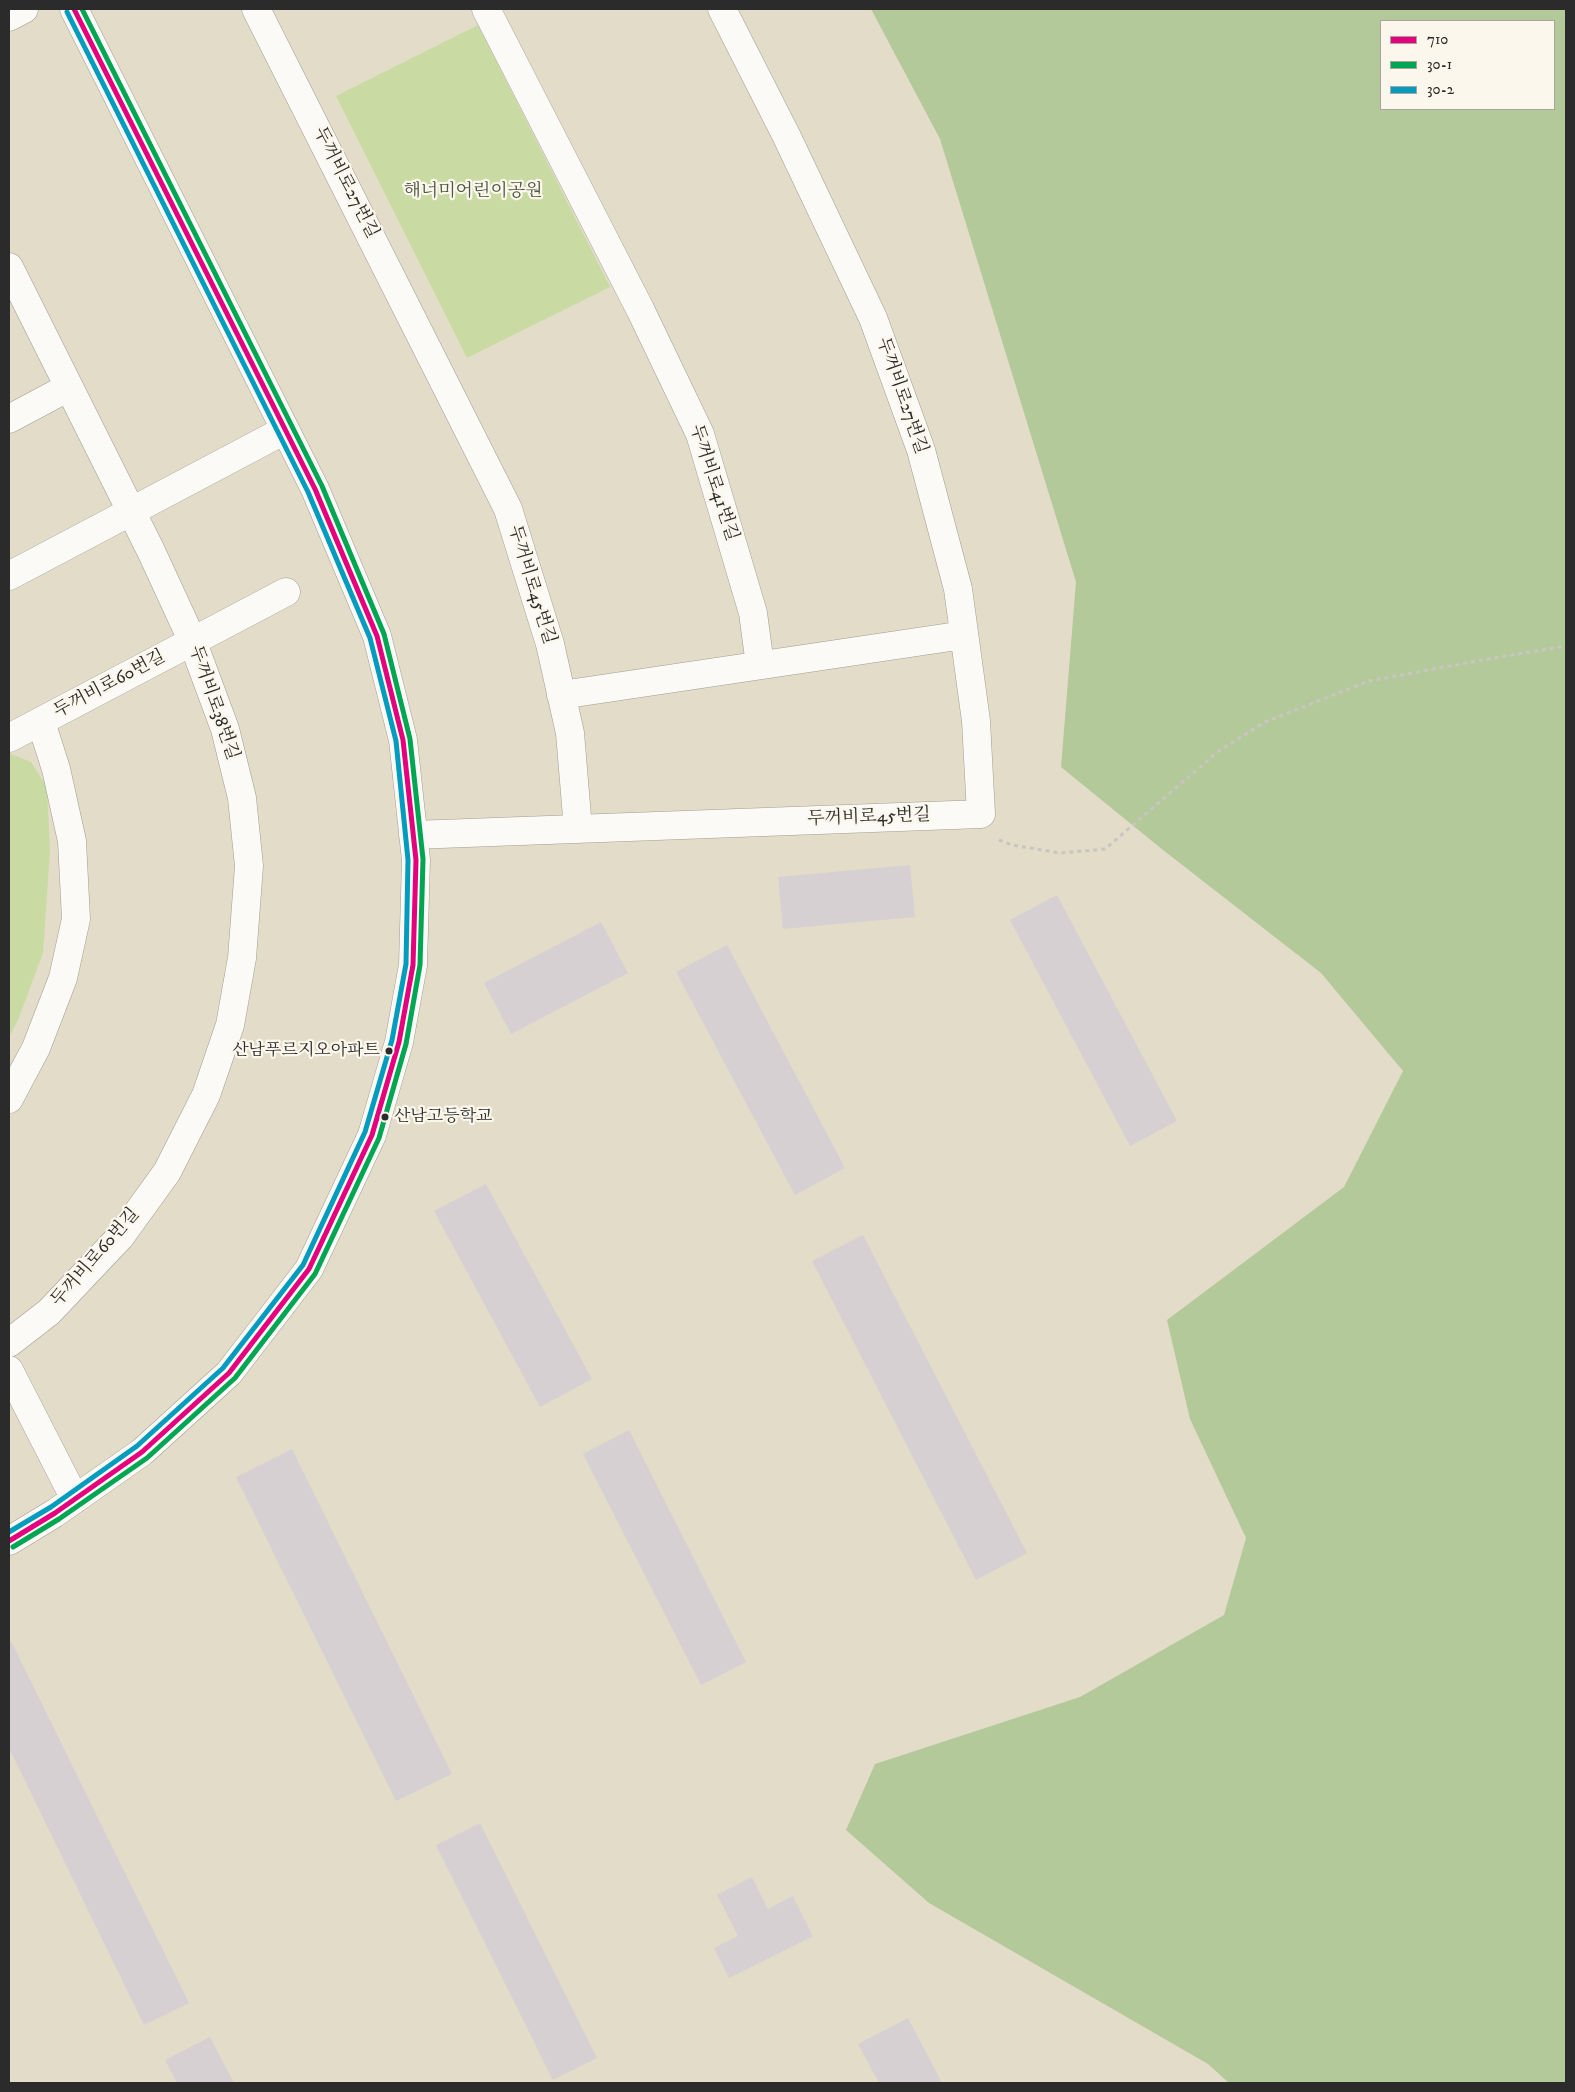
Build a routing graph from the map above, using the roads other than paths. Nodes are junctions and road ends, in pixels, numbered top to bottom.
1 (24, 9) edge
2 (74, 9) edge
3 (256, 9) edge
4 (486, 9) edge
5 (722, 9) edge
6 (9, 17) edge
7 (9, 267) edge
8 (433, 357) joint
9 (69, 387) junction
10 (9, 419) edge
11 (285, 430) junction
12 (131, 511) junction
13 (9, 576) edge
14 (286, 592) dead end
15 (964, 635) junction
16 (192, 640) junction
17 (760, 665) junction
18 (561, 694) junction
19 (41, 722) junction
20 (9, 738) edge
21 (981, 814) joint
22 (578, 829) junction
23 (413, 835) junction
24 (230, 1025) joint
25 (9, 1099) edge
26 (9, 1343) edge
27 (9, 1370) edge
28 (75, 1499) junction
29 (9, 1541) edge

1 - 6 street
2 - 11 street
3 - 8 street, 두꺼비로27번길
4 - 17 street, 두꺼비로41번길
5 - 15 street, 두꺼비로27번길
7 - 9 street, 두꺼비로38번길
8 - 18 street, 두꺼비로45번길
9 - 10 street
9 - 12 street, 두꺼비로38번길
11 - 12 street
11 - 23 street
12 - 13 street
12 - 16 street, 두꺼비로38번길
14 - 16 street, 두꺼비로60번길
15 - 17 street
15 - 21 street, 두꺼비로27번길
16 - 19 street, 두꺼비로60번길
16 - 24 street, 두꺼비로38번길
17 - 18 street
18 - 22 street, 두꺼비로45번길
19 - 20 street, 두꺼비로60번길
19 - 25 street, 두꺼비로60번길
21 - 22 street, 두꺼비로45번길
22 - 23 street, 두꺼비로45번길
23 - 28 street
24 - 26 street, 두꺼비로60번길
27 - 28 street
28 - 29 street

